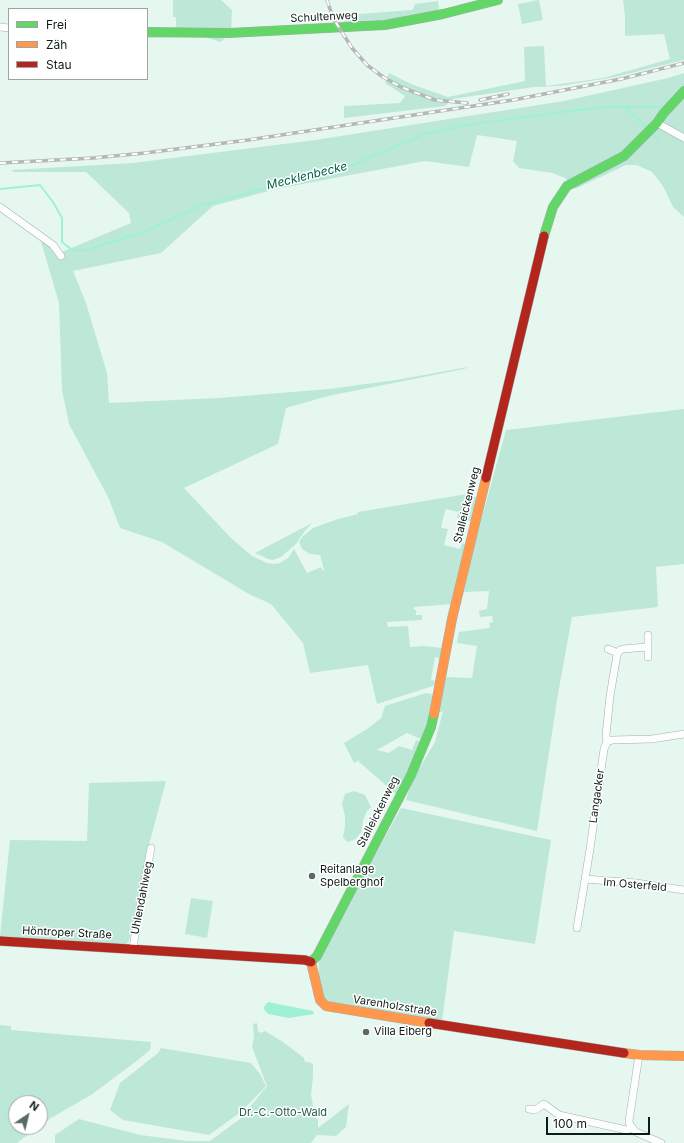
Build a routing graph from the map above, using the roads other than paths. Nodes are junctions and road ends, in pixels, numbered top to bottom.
1 (498, 0) edge
2 (148, 32) edge
3 (684, 91) edge
4 (652, 129) junction
5 (684, 138) edge
6 (0, 207) edge
7 (61, 256) dead end
8 (648, 635) dead end
9 (647, 646) junction
10 (608, 649) dead end
11 (618, 653) junction
12 (648, 657) dead end
13 (684, 734) edge
14 (607, 742) junction
15 (151, 848) dead end
16 (585, 879) junction
17 (684, 890) edge
18 (577, 928) dead end
19 (0, 941) edge
20 (133, 949) junction
21 (311, 962) junction
22 (639, 1054) junction
23 (684, 1056) edge
24 (529, 1109) dead end
25 (632, 1128) junction
26 (661, 1143) edge

1 - 2 street, Schultenweg
3 - 4 street, Stalleickenweg
4 - 5 street
4 - 21 street, Stalleickenweg
6 - 7 street
8 - 9 street
9 - 11 street
9 - 12 street
10 - 11 street
11 - 14 street, Langacker
13 - 14 street
14 - 16 street, Langacker
15 - 20 street, Uhlendahlweg
16 - 17 street, Im Osterfeld
16 - 18 street, Langacker
19 - 20 street, Höntroper Straße
20 - 21 street
21 - 22 street, Varenholzstraße
22 - 23 street, Varenholzstraße
22 - 25 street
24 - 25 street
25 - 26 street

